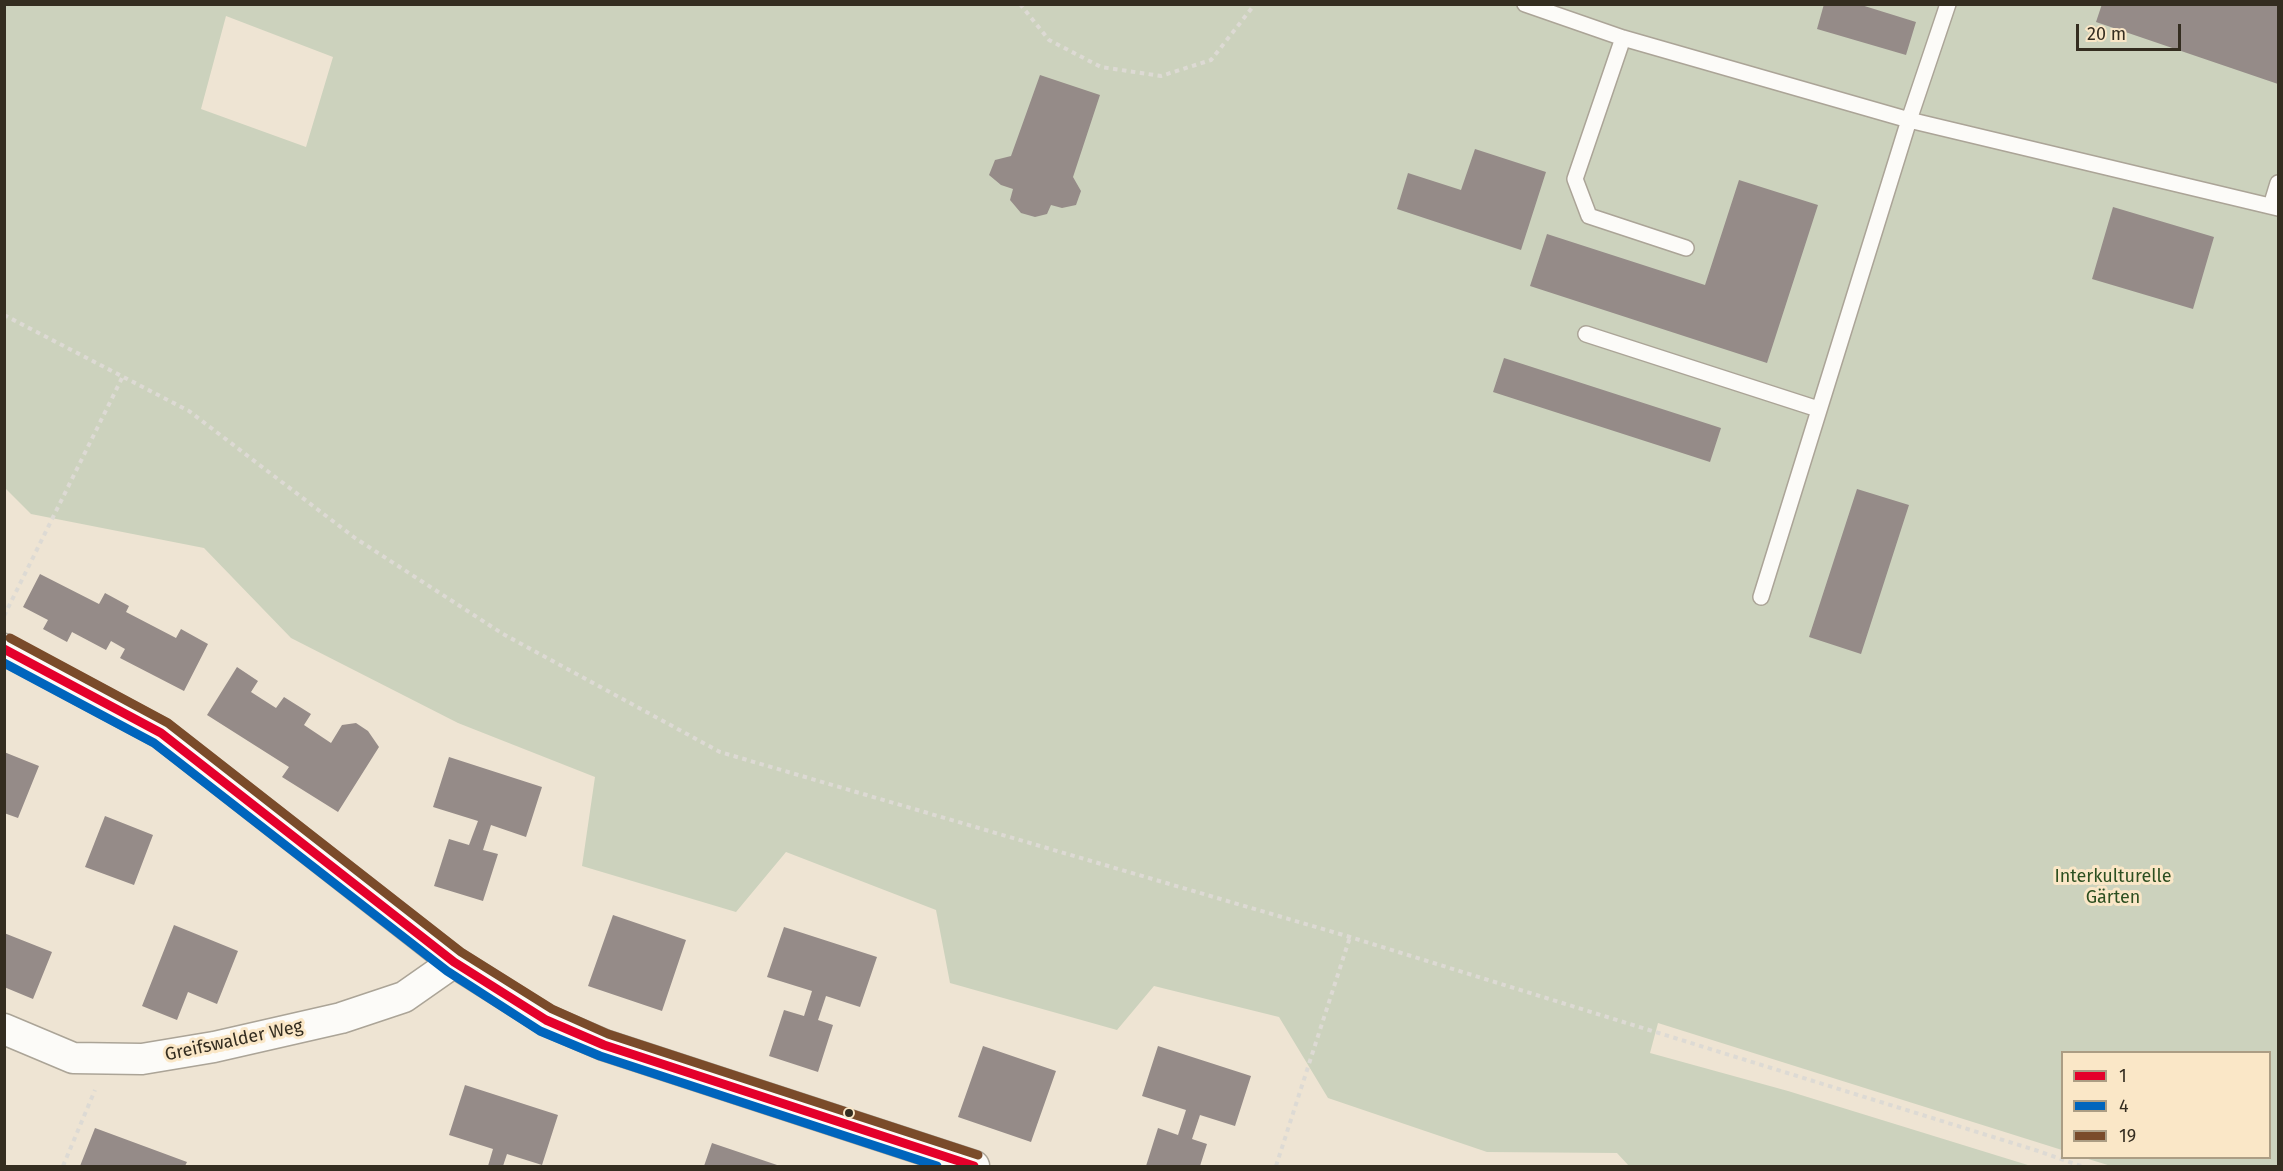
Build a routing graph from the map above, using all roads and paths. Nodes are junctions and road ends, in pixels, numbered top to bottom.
1 (1020, 4) edge
2 (1255, 4) edge
3 (1525, 4) edge
4 (1948, 4) edge
5 (1623, 38) junction
6 (1908, 120) junction
7 (2278, 183) edge
8 (2275, 207) edge
9 (1686, 248) dead end
10 (4, 315) edge
11 (1586, 334) dead end
12 (123, 376) junction
13 (1818, 409) junction
14 (1761, 597) dead end
15 (4, 616) edge
16 (4, 649) edge
17 (1350, 937) junction
18 (454, 962) junction
19 (4, 1029) edge
20 (107, 1059) junction
21 (63, 1167) edge
22 (974, 1167) edge
23 (1276, 1167) edge
24 (2081, 1167) edge

1 - 2 path
3 - 5 lane
4 - 6 lane
5 - 6 lane
5 - 9 lane
6 - 8 lane
6 - 13 lane
7 - 8 lane
10 - 12 path
11 - 13 lane
12 - 15 path
12 - 17 path
13 - 14 lane
16 - 18 street
17 - 23 path
17 - 24 path
18 - 20 street, Greifswalder Weg
18 - 22 street
19 - 20 street, Greifswalder Weg
20 - 21 path

